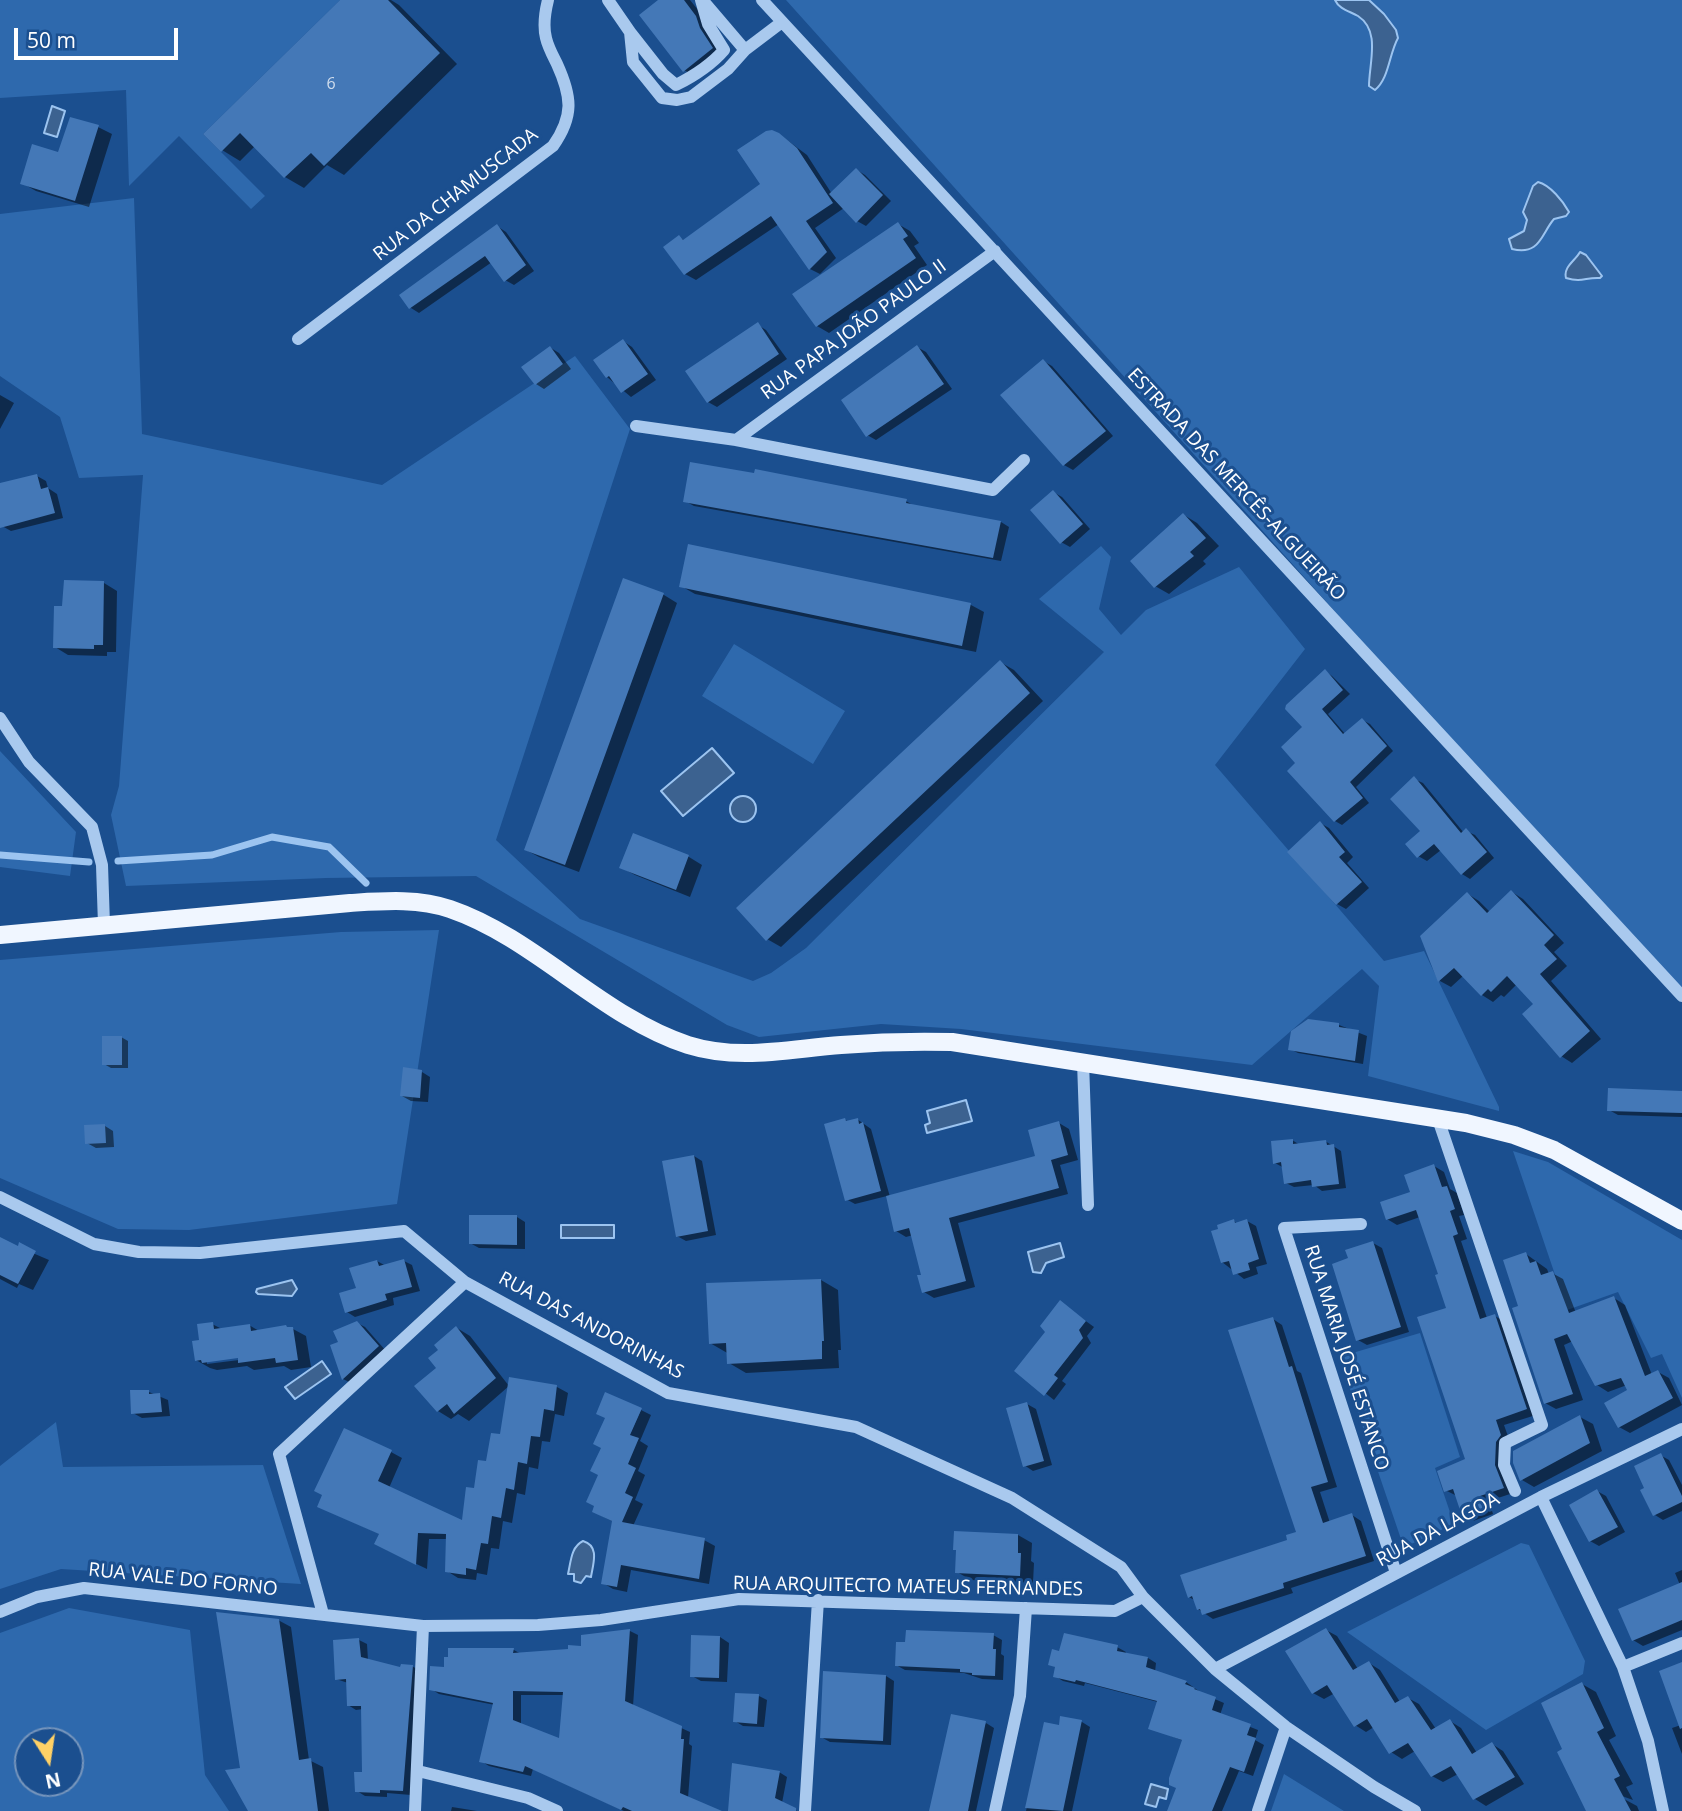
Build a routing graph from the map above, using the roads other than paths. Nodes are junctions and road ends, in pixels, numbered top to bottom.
1 (608, 0) edge
2 (702, 0) edge
3 (762, 0) edge
4 (550, 2) edge
5 (782, 22) junction
6 (630, 32) junction
7 (746, 50) junction
8 (995, 251) junction
9 (298, 339) dead end
10 (636, 426) dead end
11 (736, 440) junction
12 (1024, 460) dead end
13 (0, 718) edge
14 (104, 925) junction
15 (0, 935) edge
16 (1682, 996) edge
17 (1083, 1062) junction
18 (1438, 1119) junction
19 (0, 1197) edge
20 (1088, 1205) dead end
21 (1682, 1221) edge
22 (1361, 1224) dead end
23 (465, 1282) junction
24 (1682, 1429) edge
25 (1515, 1491) dead end
26 (1542, 1497) junction
27 (1396, 1573) junction
28 (1143, 1597) junction
29 (818, 1600) junction
30 (1026, 1608) junction
31 (0, 1612) edge
32 (323, 1614) junction
33 (423, 1626) junction
34 (1682, 1643) edge
35 (1623, 1668) junction
36 (1214, 1669) junction
37 (1286, 1727) junction
38 (418, 1771) junction
39 (415, 1811) edge
40 (557, 1811) edge
41 (805, 1811) edge
42 (995, 1811) edge
43 (1258, 1811) edge
44 (1415, 1811) edge
45 (1663, 1811) edge

1 - 6 street
2 - 6 street
2 - 7 street
3 - 5 street, ESTRADA DAS MERCÊS-ALGUEIRÃO
4 - 9 street, RUA DA CHAMUSCADA
5 - 7 street
5 - 8 street, ESTRADA DAS MERCÊS-ALGUEIRÃO
6 - 7 street
8 - 11 street, RUA PAPA JOÃO PAULO II
8 - 16 street, ESTRADA DAS MERCÊS-ALGUEIRÃO
10 - 11 street
11 - 12 street
13 - 14 street
14 - 15 main road
14 - 17 main road
17 - 18 main road
17 - 20 street
18 - 21 main road
18 - 25 street
19 - 23 street, RUA DAS ANDORINHAS
22 - 27 street, RUA MARIA JOSÉ ESTANCO
23 - 28 street, RUA DAS ANDORINHAS
23 - 32 street
24 - 26 street, RUA DA LAGOA
26 - 27 street, RUA DA LAGOA
26 - 35 street
27 - 36 street, RUA DA LAGOA
28 - 30 street, RUA ARQUITECTO MATEUS FERNANDES
28 - 36 street
29 - 30 street, RUA ARQUITECTO MATEUS FERNANDES
29 - 33 street, RUA ARQUITECTO MATEUS FERNANDES
29 - 41 street
30 - 42 street
31 - 32 street, RUA VALE DO FORNO
32 - 33 street, RUA ARQUITECTO MATEUS FERNANDES
33 - 38 street
34 - 35 street
35 - 45 street
36 - 37 street
37 - 43 street
37 - 44 street
38 - 39 street
38 - 40 street

